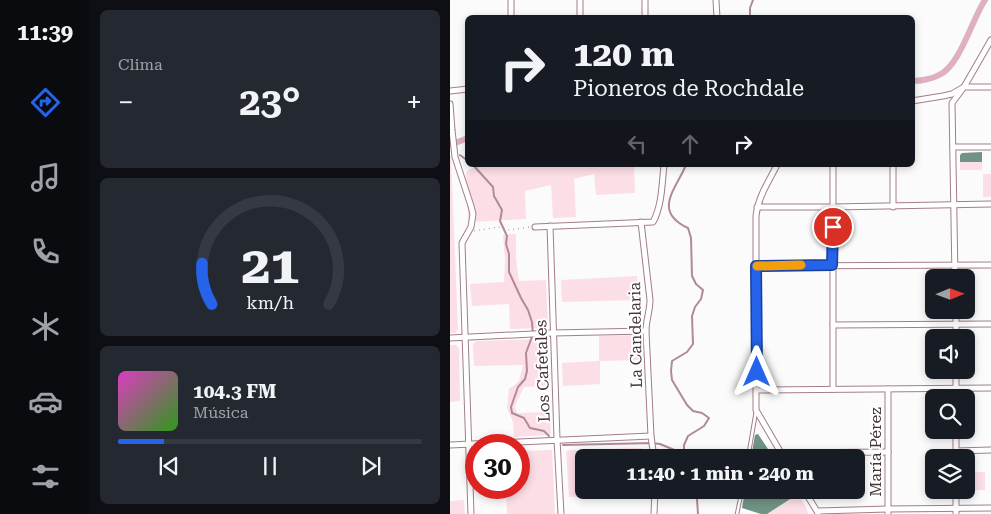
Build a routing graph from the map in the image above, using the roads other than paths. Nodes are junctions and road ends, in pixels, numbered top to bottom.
1 (511, 0) edge
2 (580, 0) edge
3 (645, 0) edge
4 (716, 0) edge
5 (511, 15) edge
6 (580, 15) edge
7 (645, 15) edge
8 (717, 15) edge
9 (991, 40) edge
10 (964, 86) junction
11 (991, 86) edge
12 (465, 89) edge
13 (450, 91) edge
14 (943, 96) junction
15 (915, 101) edge
16 (952, 103) junction
17 (450, 104) edge
18 (952, 147) junction
19 (991, 147) edge
20 (664, 167) edge
21 (776, 167) edge
22 (833, 167) edge
23 (893, 167) edge
24 (953, 204) junction
25 (991, 204) edge
26 (757, 207) junction
27 (833, 207) junction
28 (894, 207) junction
29 (641, 222) junction
30 (550, 226) junction
31 (535, 227) road end
32 (832, 265) junction
33 (955, 265) junction
34 (991, 265) edge
35 (756, 266) junction
36 (955, 269) edge
37 (956, 319) edge
38 (956, 324) junction
39 (991, 324) edge
40 (833, 325) junction
41 (956, 329) edge
42 (646, 331) junction
43 (553, 333) junction
44 (450, 338) edge
45 (466, 338) junction
46 (956, 379) edge
47 (956, 388) junction
48 (991, 388) edge
49 (833, 389) junction
50 (888, 389) junction
51 (757, 390) junction
52 (756, 410) junction
53 (469, 434) edge
54 (651, 436) junction
55 (557, 439) junction
56 (530, 441) edge
57 (465, 444) edge
58 (450, 445) edge
59 (653, 449) edge
60 (750, 449) edge
61 (779, 449) edge
62 (975, 450) edge
63 (991, 450) edge
64 (888, 452) junction
65 (865, 453) edge
66 (471, 499) edge
67 (655, 499) edge
68 (740, 499) edge
69 (809, 499) edge
70 (991, 508) edge
71 (888, 511) edge
72 (956, 511) edge
73 (818, 513) edge
74 (471, 514) edge
75 (561, 514) edge
76 (654, 514) edge
77 (737, 514) edge

1 - 5 street
2 - 6 street
3 - 7 street
4 - 8 street
9 - 10 street
10 - 11 street
10 - 14 street
10 - 16 street
12 - 13 street
14 - 15 street
14 - 16 street
16 - 18 street
17 - 45 street
18 - 19 street
18 - 24 street
20 - 29 street
21 - 26 street
22 - 27 street
23 - 28 street
24 - 25 street
24 - 28 street
24 - 33 street
26 - 27 street
26 - 35 street
27 - 28 street
27 - 32 street
29 - 30 street
29 - 42 street, La Candelaria
30 - 31 street
30 - 43 street, Los Cafetales
32 - 33 street
32 - 35 street
32 - 40 street
33 - 34 street
33 - 36 street
35 - 51 street
37 - 38 street
38 - 39 street
38 - 40 street
38 - 41 street
40 - 49 street
42 - 43 street
42 - 54 street, La Candelaria
43 - 45 street
43 - 55 street, Los Cafetales
44 - 45 street
45 - 53 street
46 - 47 street
47 - 48 street
47 - 50 street
49 - 50 street
49 - 51 street
50 - 64 street, María Pérez
51 - 52 street
52 - 60 lane
52 - 61 street
54 - 55 street
54 - 59 street, La Candelaria
55 - 56 street
55 - 75 street, Los Cafetales
57 - 58 street
62 - 63 street
64 - 65 street
64 - 71 street, María Pérez
66 - 74 street
67 - 76 street
68 - 77 lane
69 - 73 street
70 - 72 street
71 - 72 street
71 - 73 street

